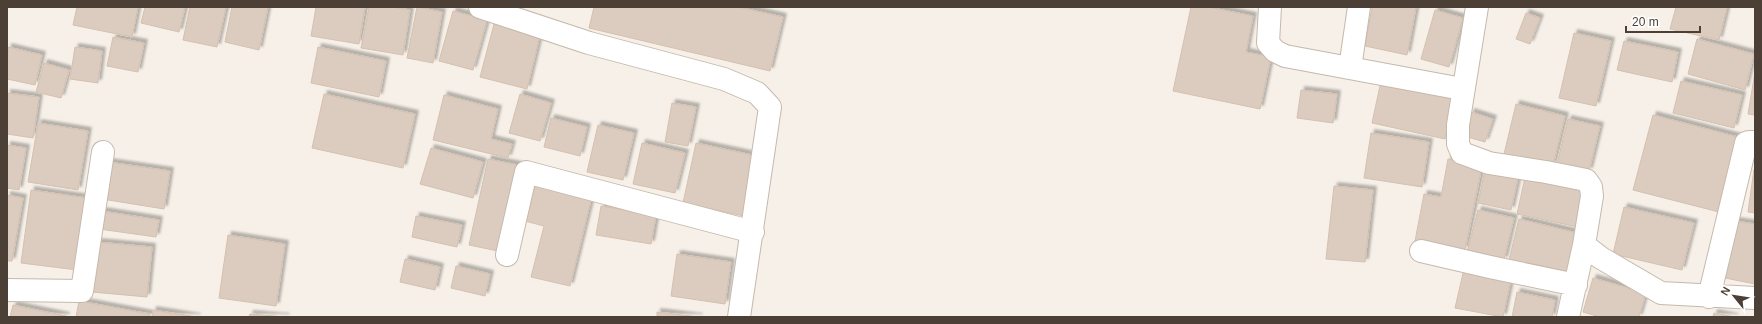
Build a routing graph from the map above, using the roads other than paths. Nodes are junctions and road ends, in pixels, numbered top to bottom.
1 (480, 7) edge
2 (1270, 7) edge
3 (1359, 7) edge
4 (1477, 7) edge
5 (1350, 68) junction
6 (1462, 89) junction
7 (1755, 142) edge
8 (103, 152) dead end
9 (753, 232) junction
10 (1584, 245) junction
11 (1421, 251) dead end
12 (507, 256) dead end
13 (1576, 285) junction
14 (7, 290) edge
15 (1709, 297) junction
16 (1755, 298) edge
17 (739, 317) edge
18 (1568, 317) edge

1 - 9 street
2 - 5 street
3 - 5 street
4 - 6 street
5 - 6 street
6 - 10 street
7 - 15 street
8 - 14 street
9 - 12 street
9 - 17 street
10 - 13 street
10 - 15 street
11 - 13 street
13 - 18 street
15 - 16 street

